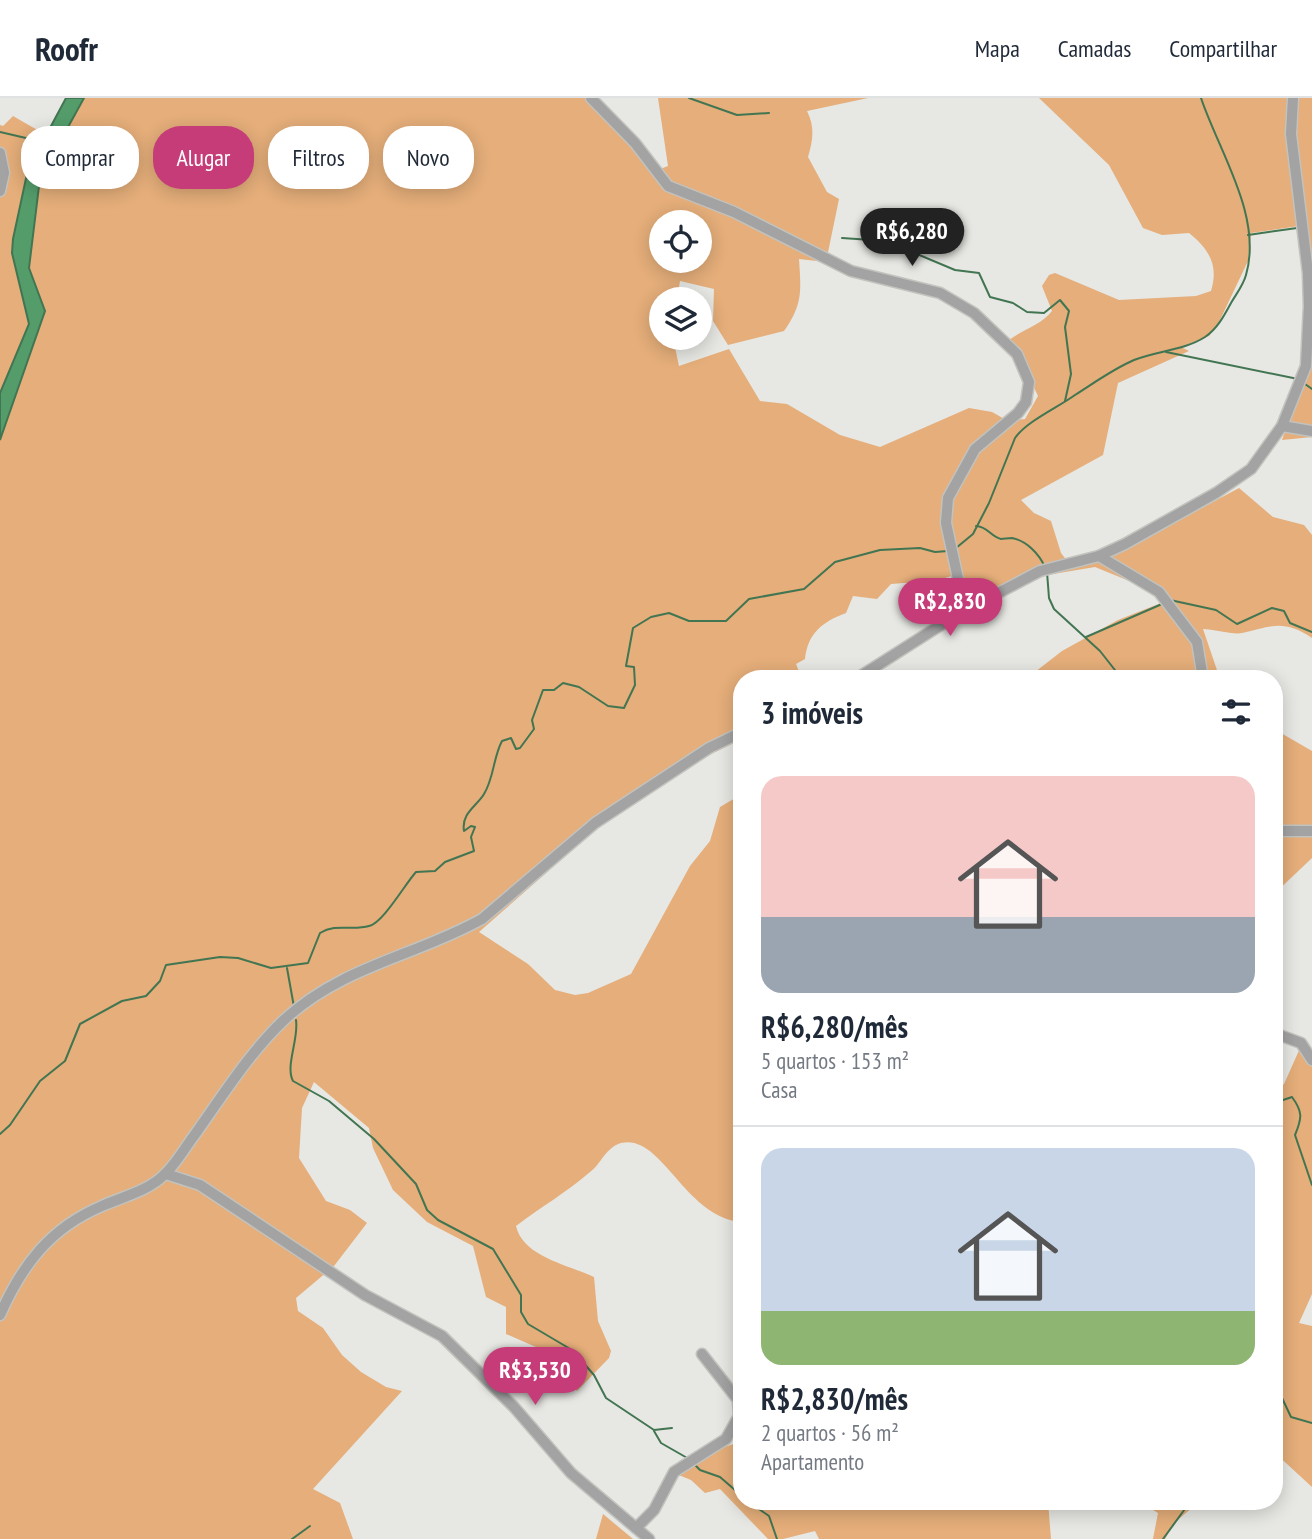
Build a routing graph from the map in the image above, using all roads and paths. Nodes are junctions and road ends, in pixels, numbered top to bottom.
1 (591, 98) edge
2 (1293, 98) edge
3 (0, 153) edge
4 (0, 191) edge
5 (1309, 366) edge
6 (1282, 426) junction
7 (1312, 430) edge
8 (1099, 556) junction
9 (958, 614) junction
10 (870, 670) edge
11 (1202, 670) edge
12 (733, 736) edge
13 (1283, 831) edge
14 (1312, 831) edge
15 (1283, 1036) edge
16 (1312, 1060) edge
17 (166, 1174) junction
18 (0, 1315) edge
19 (702, 1354) dead end
20 (733, 1392) edge
21 (733, 1427) edge
22 (636, 1528) junction
23 (649, 1539) edge

1 - 9 street
2 - 5 street
3 - 4 street
5 - 6 street
6 - 7 street
6 - 8 street
8 - 9 street
8 - 11 street
9 - 10 street
12 - 17 street
13 - 14 street
15 - 16 street
17 - 18 street
17 - 22 street
19 - 20 street
21 - 22 street
22 - 23 street

